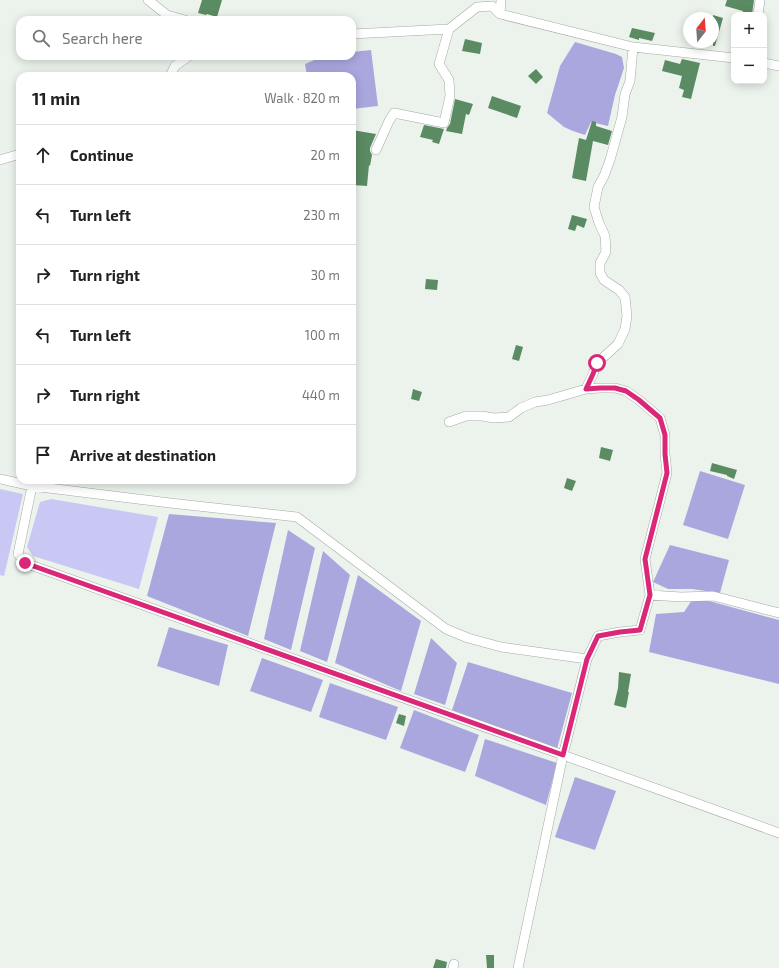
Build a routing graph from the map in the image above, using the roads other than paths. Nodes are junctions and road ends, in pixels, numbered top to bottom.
1 (148, 0) edge
2 (501, 0) edge
3 (760, 0) edge
4 (758, 12) edge
5 (500, 14) junction
6 (171, 16) edge
7 (449, 29) junction
8 (356, 34) edge
9 (633, 47) junction
10 (731, 58) edge
11 (183, 60) edge
12 (767, 63) edge
13 (779, 66) edge
14 (172, 72) edge
15 (376, 150) dead end
16 (16, 155) edge
17 (0, 160) edge
18 (586, 389) junction
19 (449, 422) dead end
20 (0, 479) edge
21 (16, 482) edge
22 (23, 484) edge
23 (32, 486) junction
24 (650, 595) junction
25 (779, 613) edge
26 (587, 659) junction
27 (563, 755) junction
28 (779, 833) edge
29 (518, 968) edge

1 - 6 street
2 - 5 street
3 - 4 street
5 - 7 street
5 - 9 street
7 - 8 street
7 - 15 street
9 - 10 street
9 - 18 street
11 - 14 street
12 - 13 street
16 - 17 street
18 - 19 street
18 - 24 street
20 - 21 street
22 - 23 street
23 - 26 street
23 - 27 street
24 - 25 street
24 - 26 street
26 - 27 street
27 - 28 street
27 - 29 street

